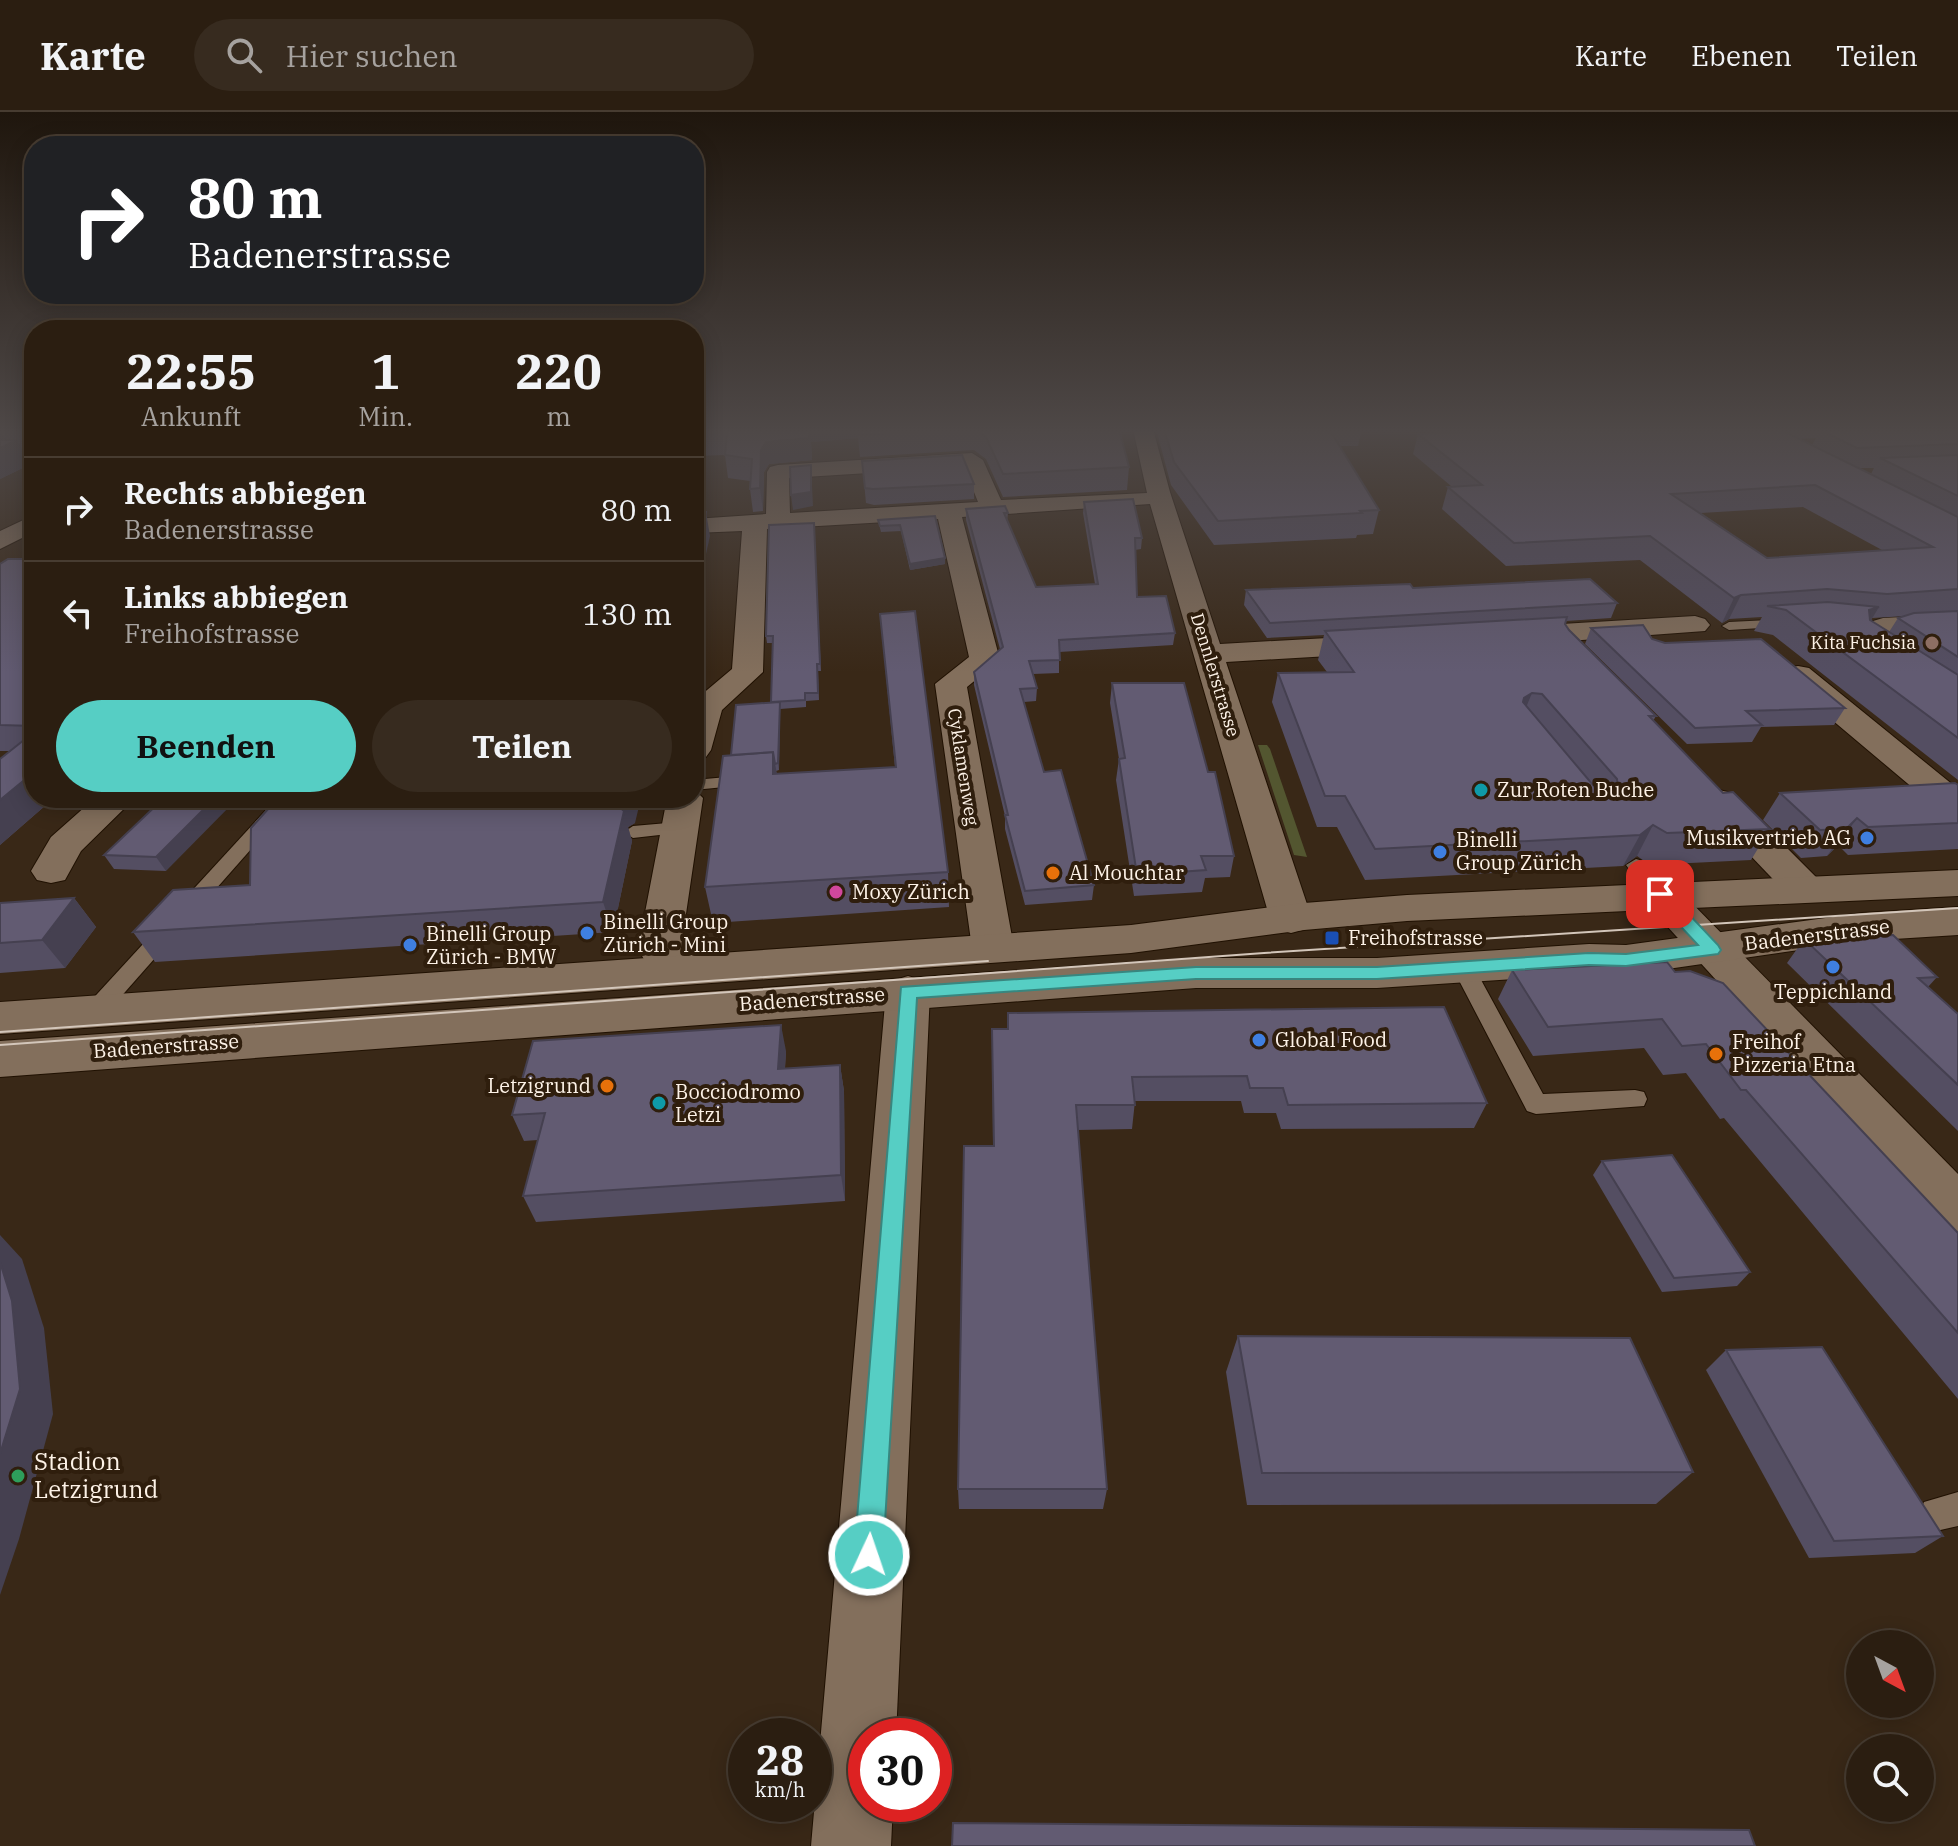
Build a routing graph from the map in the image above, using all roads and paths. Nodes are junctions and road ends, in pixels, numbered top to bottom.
1 (770, 510) edge
2 (960, 510) edge
3 (1164, 510) edge
4 (948, 511) junction
5 (767, 522) junction
6 (704, 525) edge
7 (24, 533) edge
8 (4, 556) edge
9 (1801, 622) edge
10 (1958, 623) edge
11 (1695, 625) dead end
12 (1729, 626) edge
13 (1874, 630) edge
14 (1492, 637) edge
15 (1402, 643) edge
16 (1209, 654) junction
17 (1577, 657) edge
18 (704, 716) edge
19 (1694, 776) edge
20 (767, 779) edge
21 (704, 784) edge
22 (1958, 807) edge
23 (106, 808) edge
24 (278, 808) edge
25 (682, 813) edge
26 (633, 832) dead end
27 (51, 871) dead end
28 (1648, 880) junction
29 (1958, 883) edge
30 (1804, 888) junction
31 (1291, 919) junction
32 (1958, 921) edge
33 (993, 948) junction
34 (1712, 950) junction
35 (1463, 967) junction
36 (665, 970) junction
37 (908, 992) junction
38 (95, 1011) junction
39 (0, 1018) edge
40 (0, 1059) edge
41 (1635, 1099) dead end
42 (1958, 1209) edge
43 (851, 1846) edge

1 - 5 street
2 - 4 street
3 - 16 street, Dennlerstrasse
4 - 5 street
4 - 33 street, Cyklamenweg
5 - 6 street
5 - 18 street
7 - 8 street
9 - 12 lane
10 - 13 street
11 - 14 street
15 - 16 street
16 - 31 street, Dennlerstrasse
17 - 22 street
19 - 30 street
20 - 21 lane
23 - 27 street
24 - 38 lane
25 - 26 lane
25 - 36 street
28 - 30 street, Badenerstrasse
28 - 31 street, Badenerstrasse
28 - 34 street
29 - 30 street, Badenerstrasse
31 - 33 street, Badenerstrasse
32 - 34 street, Badenerstrasse
33 - 36 street, Badenerstrasse
34 - 35 street, Badenerstrasse
34 - 42 street
35 - 37 street, Badenerstrasse
35 - 41 lane
36 - 38 street, Badenerstrasse
37 - 40 street, Badenerstrasse
37 - 43 street
38 - 39 street, Badenerstrasse

